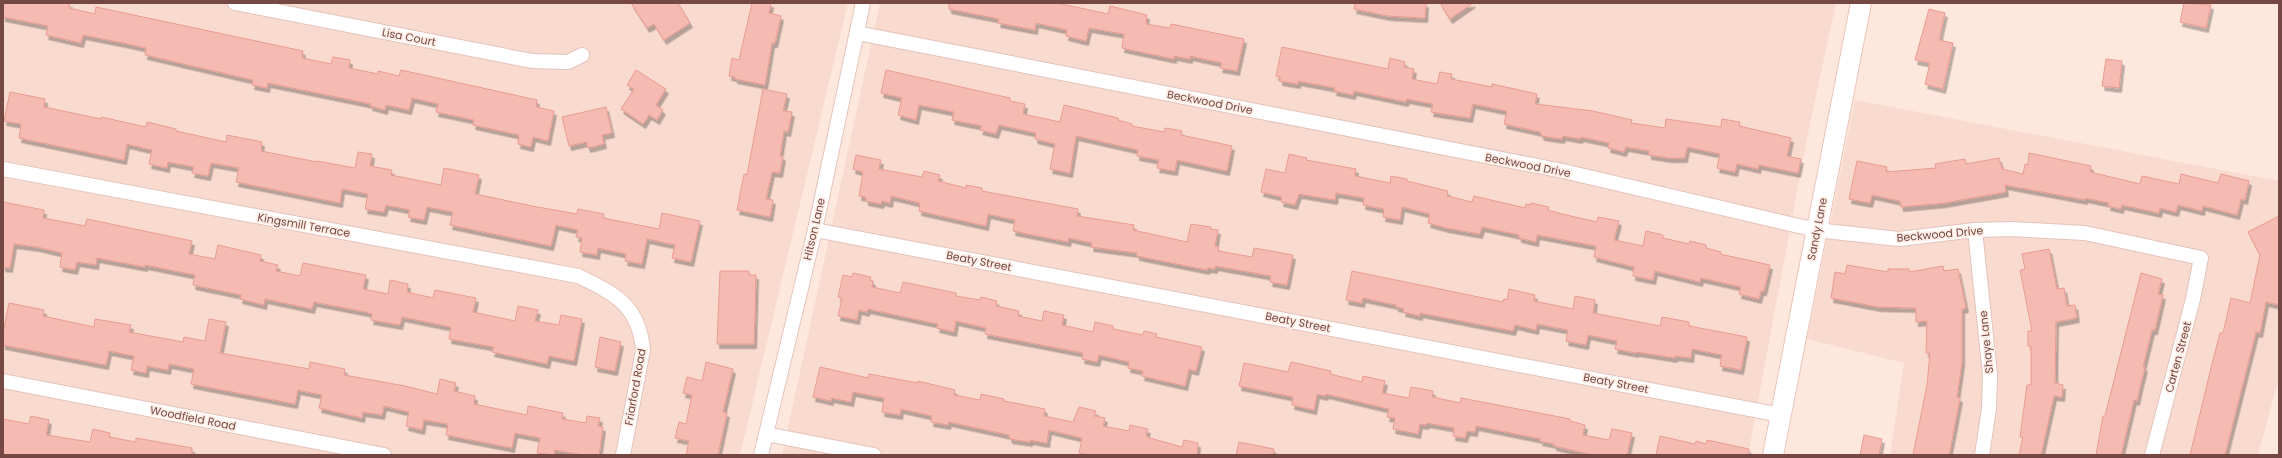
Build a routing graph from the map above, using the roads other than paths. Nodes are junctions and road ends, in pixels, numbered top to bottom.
1 (235, 3) edge
2 (863, 3) edge
3 (1861, 3) edge
4 (857, 33) junction
5 (582, 55) dead end
6 (3, 169) edge
7 (815, 230) junction
8 (1816, 230) junction
9 (1975, 230) junction
10 (2201, 258) joint
11 (602, 288) joint
12 (3, 381) edge
13 (1780, 415) junction
14 (766, 434) junction
15 (384, 455) edge
16 (623, 455) edge
17 (761, 455) edge
18 (874, 455) edge
19 (1772, 455) edge
20 (1982, 455) edge
21 (2152, 455) edge

1 - 5 street, Lisa Court
2 - 4 street, Hitson Lane
3 - 8 street, Sandy Lane
4 - 7 street, Hitson Lane
4 - 8 street, Beckwood Drive
6 - 11 street, Kingsmill Terrace
7 - 13 street, Beaty Street
7 - 14 street, Hitson Lane
8 - 9 street, Beckwood Drive
8 - 13 street, Sandy Lane
9 - 10 street, Beckwood Drive
9 - 20 street, Shaye Lane
10 - 21 street, Carten Street
11 - 16 street, Friarford Road
12 - 15 street, Woodfield Road
13 - 19 street, Sandy Lane
14 - 17 street, Hitson Lane
14 - 18 street

